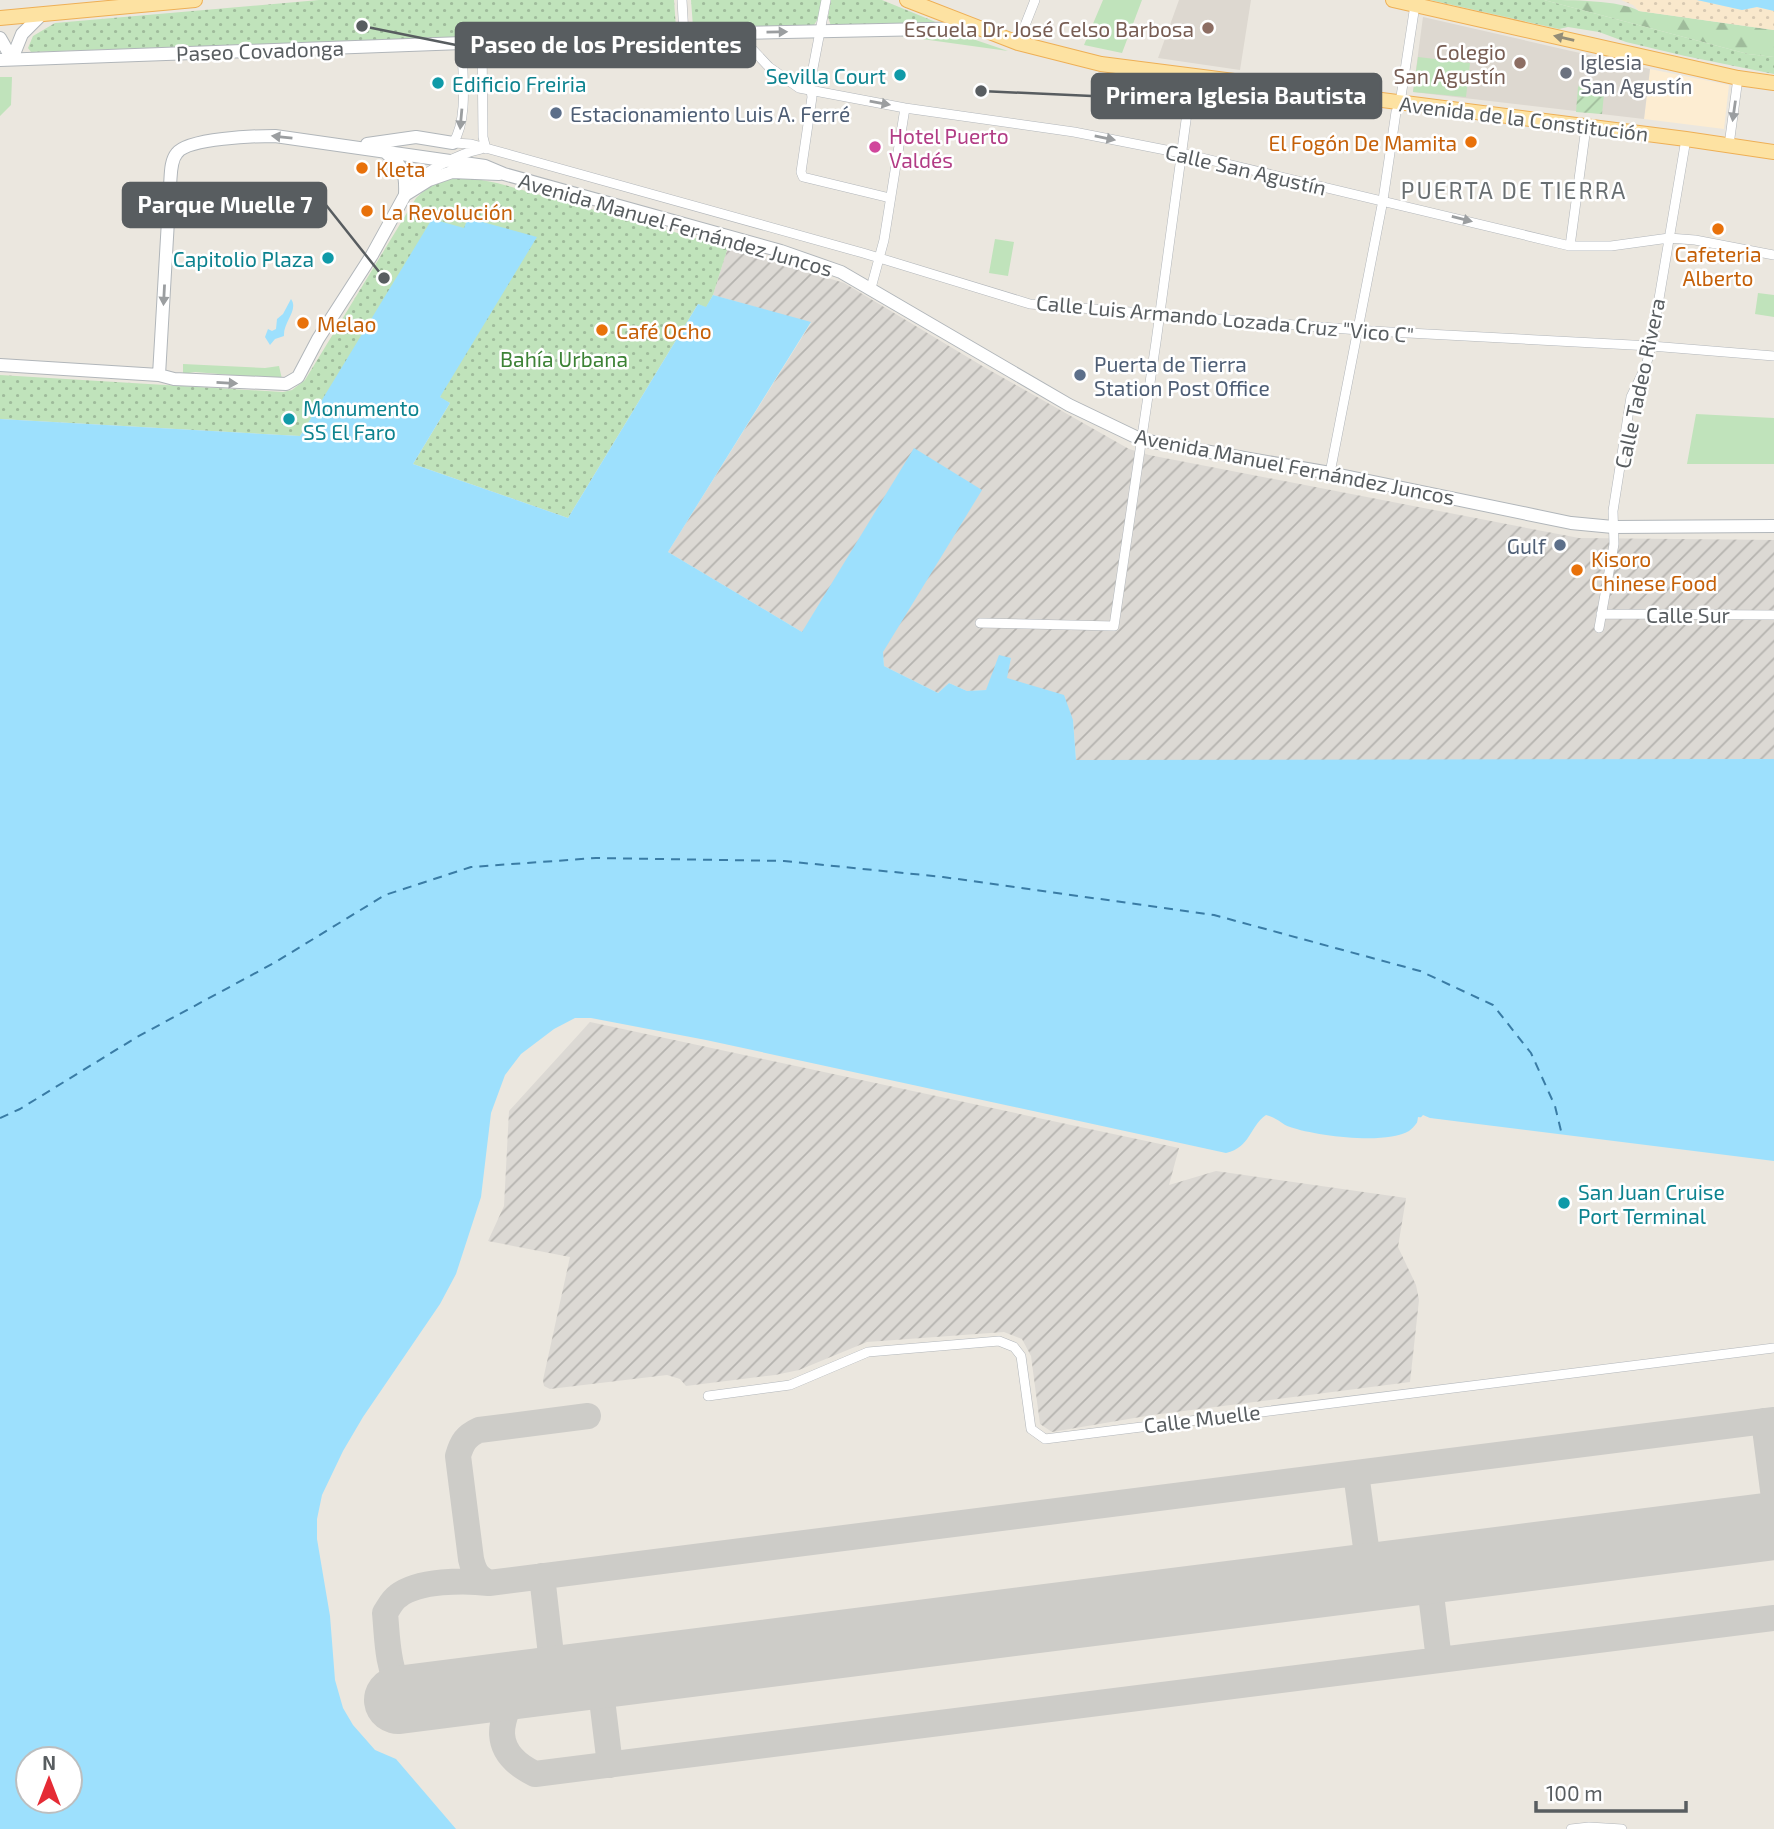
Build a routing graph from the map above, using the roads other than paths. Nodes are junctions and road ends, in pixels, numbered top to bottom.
1 (195, 0) edge
2 (682, 0) edge
3 (825, 0) edge
4 (907, 0) edge
5 (1035, 0) edge
6 (1393, 0) edge
7 (1415, 5) junction
8 (42, 14) junction
9 (0, 18) edge
10 (981, 29) junction
11 (820, 31) junction
12 (737, 33) junction
13 (684, 35) junction
14 (0, 38) edge
15 (482, 42) junction
16 (462, 43) junction
17 (1018, 43) junction
18 (6, 60) edge
19 (1192, 76) junction
20 (1738, 78) junction
21 (1774, 83) edge
22 (811, 91) junction
23 (1400, 103) junction
24 (905, 108) junction
25 (1586, 127) junction
26 (1686, 139) junction
27 (453, 143) junction
28 (1729, 145) junction
29 (350, 147) junction
30 (486, 149) junction
31 (385, 152) junction
32 (1774, 152) edge
33 (1181, 153) junction
34 (453, 160) junction
35 (504, 174) junction
36 (405, 195) junction
37 (890, 198) junction
38 (1383, 200) junction
39 (1669, 238) junction
40 (1570, 246) junction
41 (1774, 255) edge
42 (880, 258) junction
43 (871, 288) junction
44 (1160, 315) junction
45 (1358, 330) junction
46 (1651, 346) junction
47 (1774, 356) edge
48 (0, 365) edge
49 (159, 374) junction
50 (1142, 440) junction
51 (1330, 473) junction
52 (1774, 526) edge
53 (1613, 527) junction
54 (1601, 614) junction
55 (1774, 615) edge
56 (981, 623) dead end
57 (1599, 628) dead end
58 (1774, 1348) edge
59 (708, 1396) dead end
60 (1571, 1829) edge
61 (1622, 1829) edge

1 - 8 main road
2 - 13 street
3 - 11 street
4 - 10 main road, Avenida de la Constitución
5 - 17 street
6 - 7 main road
20 -> 7 main road
7 - 23 street
8 - 9 main road
8 - 18 main road
10 - 11 main road, Paseo Covadonga
10 - 17 main road, Avenida de la Constitución
12 -> 11 main road, Paseo Covadonga
11 - 22 street
12 - 13 main road, Paseo Covadonga
12 - 22 street, Calle San Agustín
13 - 15 main road, Paseo Covadonga
14 - 18 main road
15 - 16 main road, Paseo Covadonga
15 - 30 street
16 - 18 main road, Paseo Covadonga
16 -> 27 street
17 - 19 main road, Avenida de la Constitución
19 - 23 main road, Avenida de la Constitución
19 - 33 street
20 - 21 main road
20 -> 28 street
22 -> 24 street, Calle San Agustín
22 - 37 street
23 - 25 main road, Avenida de la Constitución
23 - 38 street
24 -> 33 street, Calle San Agustín
24 - 37 street
25 - 26 main road, Avenida de la Constitución
25 - 40 street
26 - 28 main road, Avenida de la Constitución
26 - 39 street, Calle Tadeo Rivera
27 - 29 main road
27 - 30 street, Calle Luis Armando Lozada Cruz "Vico C"
28 - 32 main road, Avenida de la Constitución
29 - 31 main road, Avenida Manuel Fernández Juncos
29 -> 49 main road, Avenida Manuel Fernández Juncos
30 - 34 street
30 - 42 street, Calle Luis Armando Lozada Cruz "Vico C"
31 - 34 main road, Avenida Manuel Fernández Juncos
31 - 36 main road
33 - 38 street, Calle San Agustín
33 - 44 street
34 - 35 main road, Avenida Manuel Fernández Juncos
34 - 36 street
35 - 36 main road
35 - 43 main road, Avenida Manuel Fernández Juncos
49 -> 36 main road
37 - 42 street
38 -> 40 street, Calle San Agustín
38 - 45 street
39 - 40 street, Calle San Agustín
39 - 41 street, Calle San Agustín
39 - 46 street, Calle Tadeo Rivera
42 - 43 street
42 - 44 street, Calle Luis Armando Lozada Cruz "Vico C"
43 - 50 main road, Avenida Manuel Fernández Juncos
44 - 45 street, Calle Luis Armando Lozada Cruz "Vico C"
44 - 50 street
45 - 46 street, Calle Luis Armando Lozada Cruz "Vico C"
45 - 51 street
46 - 47 street, Calle Luis Armando Lozada Cruz "Vico C"
46 - 53 street, Calle Tadeo Rivera
48 - 49 main road
50 - 51 main road, Avenida Manuel Fernández Juncos
50 - 56 street
51 - 53 main road, Avenida Manuel Fernández Juncos
52 - 53 main road, Avenida Manuel Fernández Juncos
53 - 54 street, Calle Tadeo Rivera
54 - 55 street, Calle Sur
54 - 57 street, Calle Tadeo Rivera
58 - 59 street, Calle Muelle
60 - 61 street

